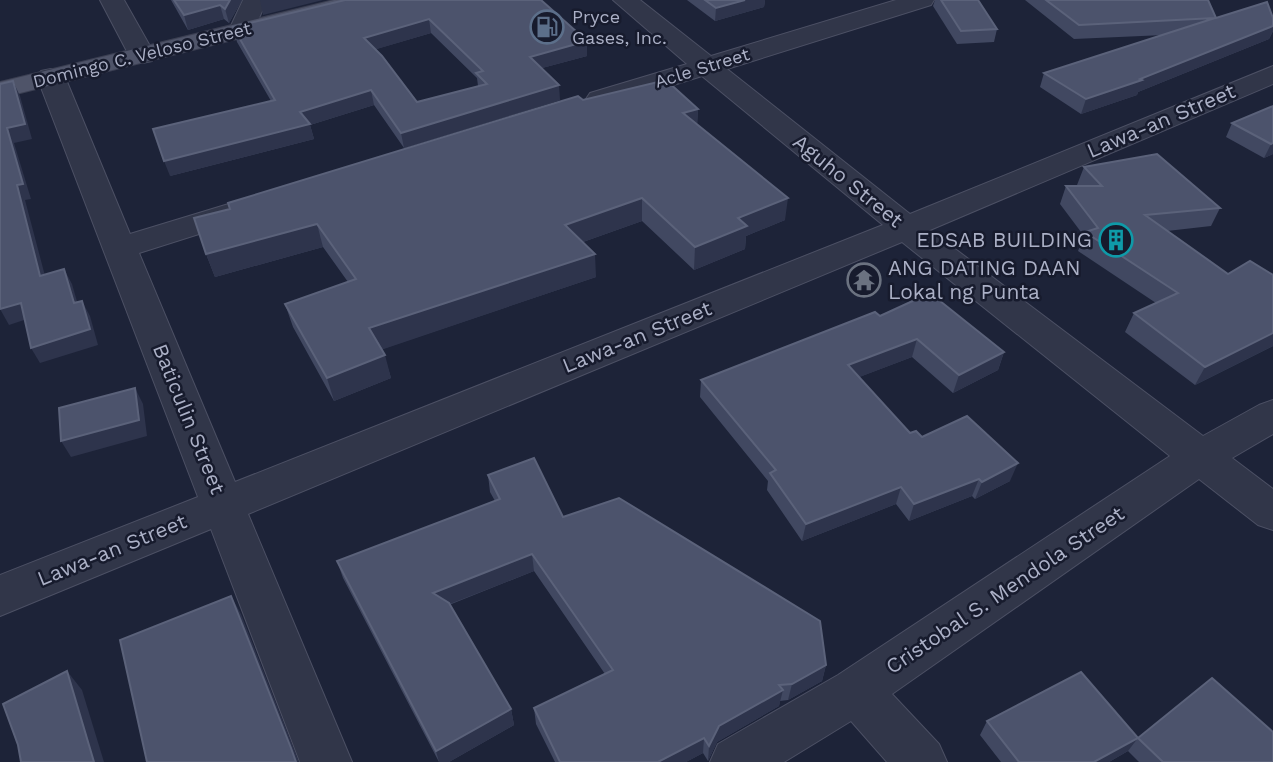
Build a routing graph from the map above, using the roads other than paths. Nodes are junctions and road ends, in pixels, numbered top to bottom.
1 (112, 0) edge
2 (255, 0) edge
3 (365, 0) edge
4 (625, 0) edge
5 (922, 0) edge
6 (242, 30) junction
7 (142, 55) junction
8 (706, 67) junction
9 (1273, 74) edge
10 (51, 77) junction
11 (0, 90) edge
12 (572, 108) edge
13 (266, 202) edge
14 (906, 228) junction
15 (120, 248) junction
16 (1273, 415) edge
17 (1200, 457) junction
18 (223, 504) junction
19 (1273, 513) edge
20 (0, 596) edge
21 (856, 691) junction
22 (326, 762) edge
23 (736, 762) edge
24 (921, 762) edge

1 - 7 street
2 - 6 street
3 - 6 main road, Domingo C. Veloso Street
4 - 8 street, Aguho Street
5 - 8 street, Acle Street
6 - 7 main road, Domingo C. Veloso Street
7 - 10 main road, Domingo C. Veloso Street
8 - 12 street, Acle Street
8 - 14 street, Aguho Street
9 - 14 street, Lawa-an Street
10 - 11 main road, Domingo C. Veloso Street
10 - 15 street, Baticulin Street
13 - 15 street
14 - 17 street, Aguho Street
14 - 18 street, Lawa-an Street
15 - 18 street, Baticulin Street
16 - 17 street, Cristobal S. Mendola Street
17 - 19 street, Aguho Street
17 - 21 street, Cristobal S. Mendola Street
18 - 20 street, Lawa-an Street
18 - 22 street, Baticulin Street
21 - 23 street, Cristobal S. Mendola Street
21 - 24 street

